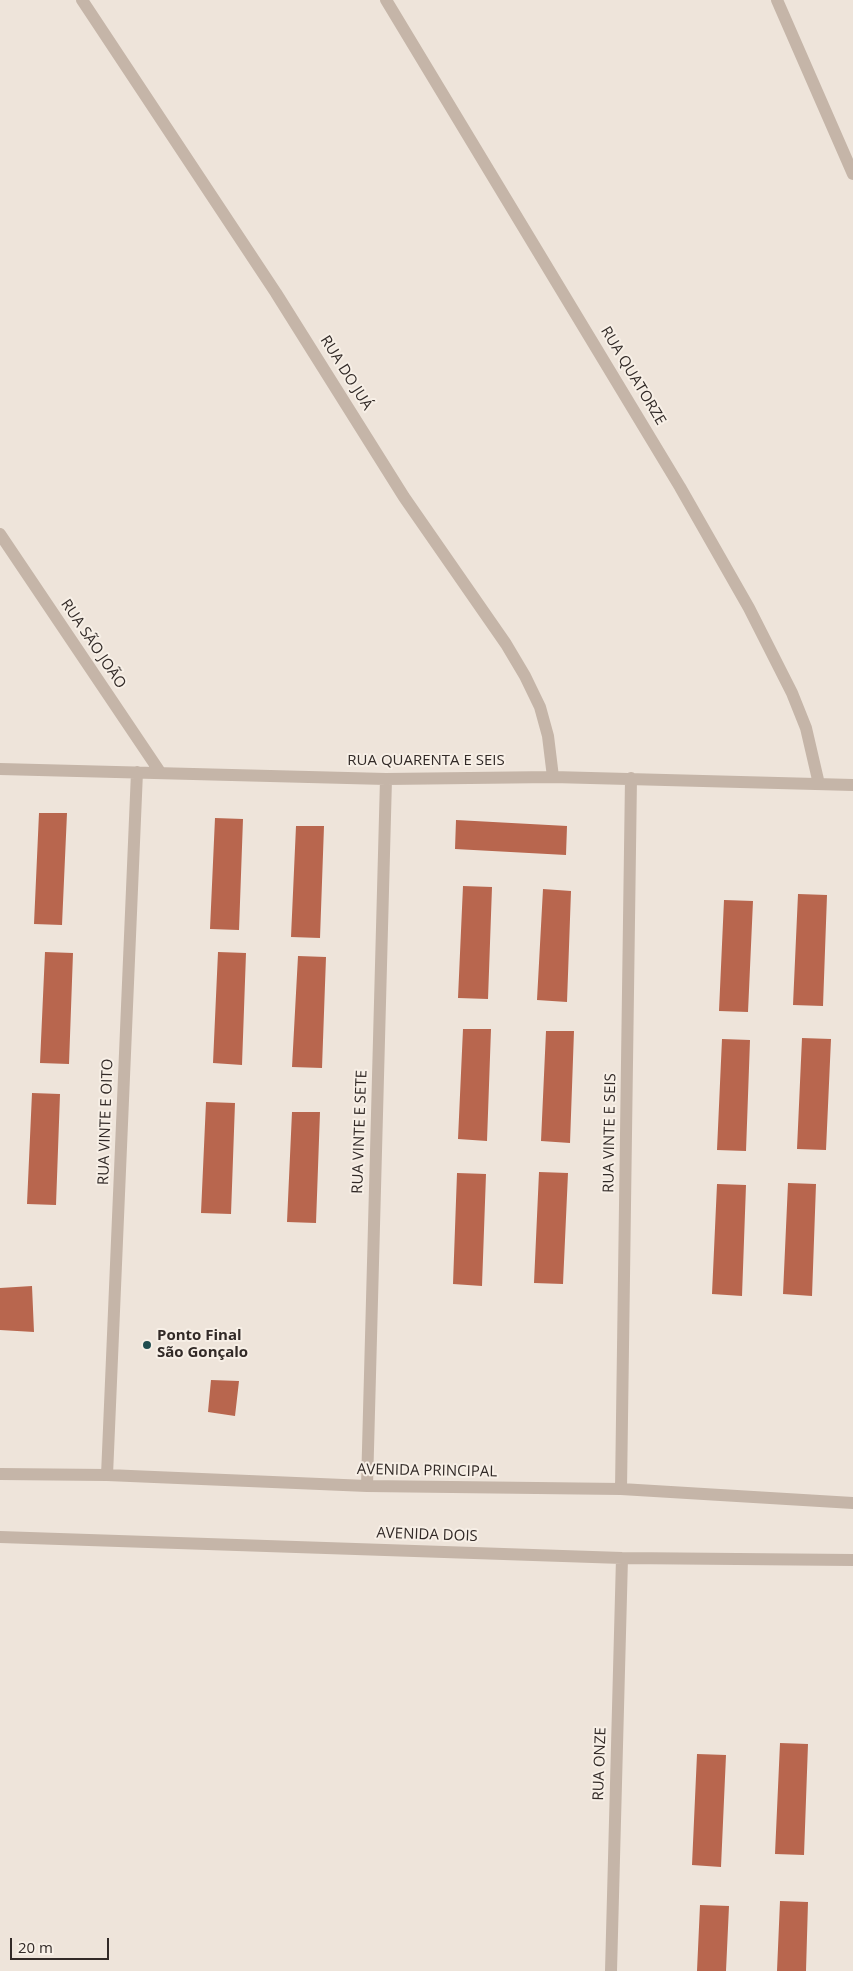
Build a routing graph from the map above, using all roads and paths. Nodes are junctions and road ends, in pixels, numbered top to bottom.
1 (82, 0) edge
2 (386, 0) edge
3 (777, 0) edge
4 (853, 174) edge
5 (0, 534) edge
6 (0, 769) edge
7 (137, 772) junction
8 (160, 772) junction
9 (553, 777) junction
10 (632, 778) junction
11 (386, 779) junction
12 (819, 784) junction
13 (853, 785) edge
14 (0, 1474) edge
15 (107, 1475) junction
16 (366, 1486) junction
17 (622, 1490) junction
18 (853, 1503) edge
19 (0, 1537) edge
20 (622, 1558) junction
21 (853, 1560) edge
22 (611, 1971) edge

1 - 9 street, RUA DO JUÁ
2 - 12 street, RUA QUATORZE
3 - 4 street
5 - 8 street, RUA SÃO JOÃO
6 - 7 street, RUA QUARENTA E SEIS
7 - 8 street, RUA QUARENTA E SEIS
7 - 15 street, RUA VINTE E OITO
8 - 11 street, RUA QUARENTA E SEIS
9 - 10 street, RUA QUARENTA E SEIS
9 - 11 street, RUA QUARENTA E SEIS
10 - 12 street, RUA QUARENTA E SEIS
10 - 17 street, RUA VINTE E SEIS
11 - 16 street, RUA VINTE E SETE
12 - 13 street, RUA QUARENTA E SEIS
14 - 15 street, AVENIDA PRINCIPAL
15 - 16 street, AVENIDA PRINCIPAL
16 - 17 street, AVENIDA PRINCIPAL
17 - 18 street, AVENIDA PRINCIPAL
19 - 20 street, AVENIDA DOIS
20 - 21 street, AVENIDA DOIS
20 - 22 street, RUA ONZE

